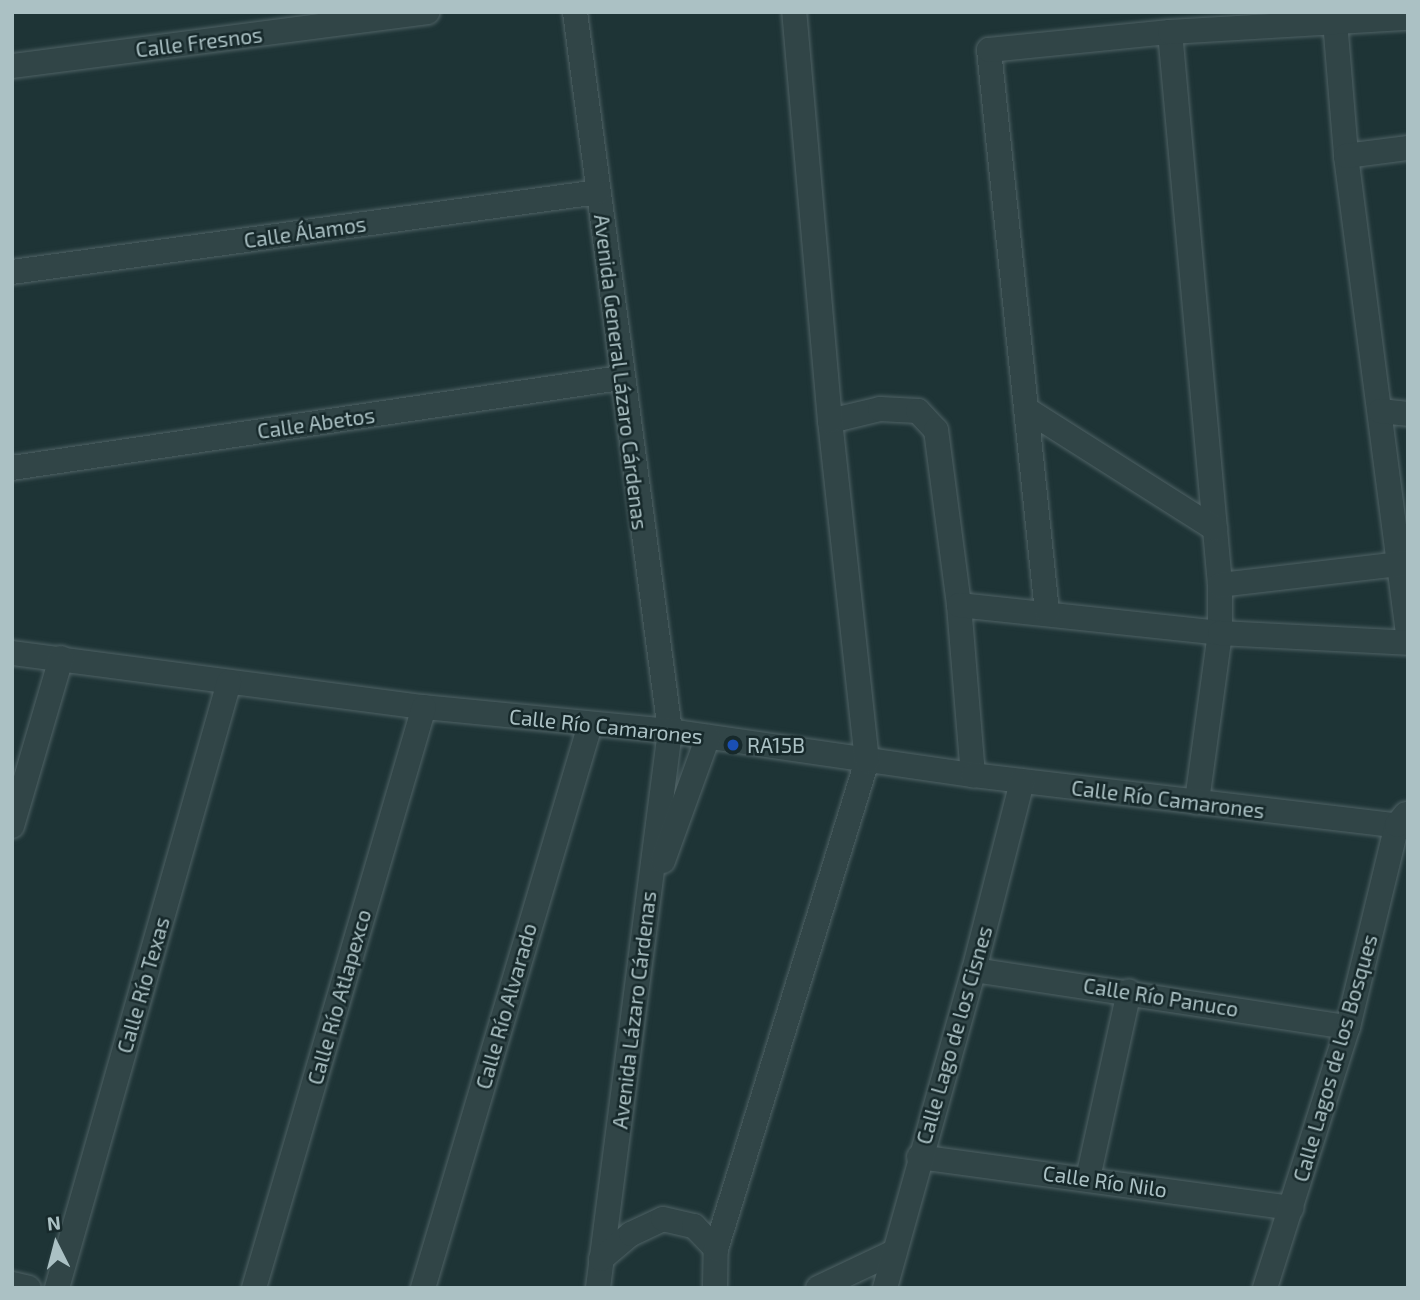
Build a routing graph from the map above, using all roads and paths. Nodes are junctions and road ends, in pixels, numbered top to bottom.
1 (428, 12) edge
2 (575, 12) edge
3 (794, 12) edge
4 (1408, 18) edge
5 (1335, 21) junction
6 (1170, 32) junction
7 (12, 66) edge
8 (1408, 148) edge
9 (1346, 156) junction
10 (598, 192) junction
11 (12, 272) edge
12 (620, 377) junction
13 (1026, 409) junction
14 (1380, 411) junction
15 (1408, 414) edge
16 (830, 421) junction
17 (12, 468) edge
18 (1215, 529) junction
19 (1404, 564) edge
20 (1220, 585) junction
21 (959, 605) junction
22 (1047, 612) junction
23 (1220, 633) junction
24 (1408, 634) edge
25 (1408, 643) edge
26 (12, 653) edge
27 (61, 658) junction
28 (229, 682) junction
29 (424, 707) junction
30 (590, 725) junction
31 (670, 731) junction
32 (708, 737) junction
33 (867, 761) junction
34 (973, 775) junction
35 (1022, 781) junction
36 (1198, 802) junction
37 (1404, 821) edge
38 (12, 827) edge
39 (648, 905) junction
40 (974, 970) junction
41 (1129, 991) junction
42 (1348, 1027) junction
43 (919, 1157) junction
44 (1088, 1178) junction
45 (1292, 1208) junction
46 (716, 1249) junction
47 (894, 1252) junction
48 (601, 1259) junction
49 (12, 1284) edge
50 (29, 1288) edge
51 (57, 1288) edge
52 (254, 1288) edge
53 (423, 1288) edge
54 (598, 1288) edge
55 (715, 1288) edge
56 (818, 1288) edge
57 (884, 1288) edge
58 (1265, 1288) edge

1 - 7 street, Calle Fresnos
2 - 10 street, Avenida General Lázaro Cárdenas
3 - 16 street
4 - 5 street
5 - 6 street
5 - 9 street
6 - 13 street
6 - 18 street
8 - 9 street
9 - 14 street
10 - 11 street, Calle Álamos
10 - 12 street, Avenida General Lázaro Cárdenas
12 - 17 street, Calle Abetos
12 - 31 street, Avenida General Lázaro Cárdenas
13 - 18 street
13 - 22 street
14 - 15 street
14 - 19 street
16 - 21 street
16 - 33 street
18 - 20 street
19 - 20 street
19 - 24 street
20 - 23 street
21 - 22 street
21 - 34 street
22 - 23 street
23 - 25 street
23 - 36 street
26 - 27 street, Calle Río Camarones
27 - 28 street, Calle Río Camarones
27 - 38 street
28 - 29 street, Calle Río Camarones
28 - 51 street, Calle Río Texas
29 - 30 street, Calle Río Camarones
29 - 52 street, Calle Río Atlapexco
30 - 31 street, Calle Río Camarones
30 - 53 street, Calle Río Alvarado
31 - 32 street, Calle Río Camarones
31 - 39 street, Avenida Lázaro Cárdenas
32 - 33 street, Calle Río Camarones
32 - 39 street
33 - 34 street, Calle Río Camarones
33 - 46 street
34 - 35 street, Calle Río Camarones
35 - 36 street, Calle Río Camarones
35 - 40 street, Calle Lago de los Cisnes
36 - 37 street, Calle Río Camarones
37 - 42 street, Calle Lagos de los Bosques
39 - 48 street, Avenida Lázaro Cárdenas
40 - 41 street, Calle Río Panuco
40 - 43 street, Calle Lago de los Cisnes
41 - 42 street, Calle Río Panuco
41 - 44 street
42 - 45 street, Calle Lagos de los Bosques
43 - 44 street, Calle Río Nilo
43 - 47 street, Calle Lago de los Cisnes
44 - 45 street, Calle Río Nilo
45 - 58 street, Calle Lagos de los Bosques
46 - 48 street
46 - 55 street
47 - 56 street
47 - 57 street, Calle Lago de los Cisnes
48 - 54 street, Avenida Lázaro Cárdenas
49 - 50 street

